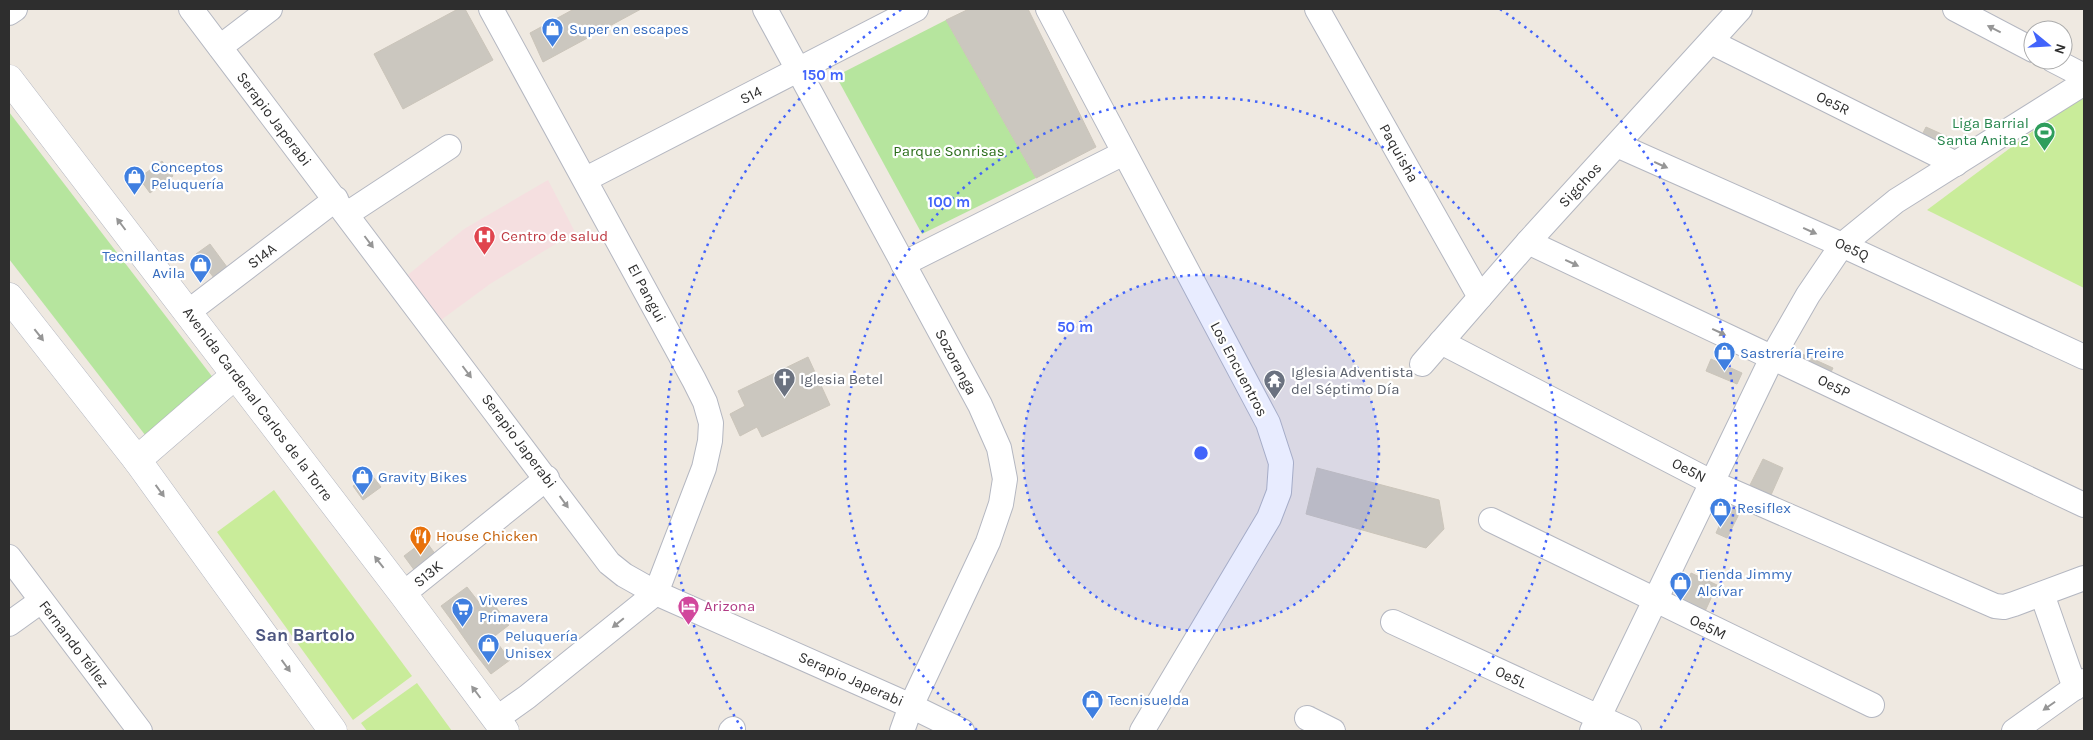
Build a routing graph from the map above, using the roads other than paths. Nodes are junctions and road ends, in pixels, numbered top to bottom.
1 (15, 9) edge
2 (191, 9) edge
3 (270, 9) edge
4 (491, 9) edge
5 (764, 9) edge
6 (916, 9) edge
7 (1048, 9) edge
8 (1317, 9) edge
9 (1740, 9) edge
10 (1955, 9) edge
11 (9, 13) edge
12 (1710, 42) junction
13 (2023, 45) edge
14 (220, 47) junction
15 (2072, 70) edge
16 (798, 71) junction
17 (2084, 76) edge
18 (9, 79) edge
19 (2084, 83) edge
20 (1617, 145) junction
21 (449, 147) dead end
22 (1124, 153) junction
23 (1956, 164) junction
24 (586, 179) junction
25 (342, 207) junction
26 (1528, 242) junction
27 (1842, 245) junction
28 (903, 264) junction
29 (9, 297) edge
30 (1480, 297) junction
31 (188, 312) junction
32 (1441, 342) junction
33 (1773, 356) junction
34 (2084, 357) edge
35 (1422, 364) dead end
36 (234, 376) junction
37 (137, 460) junction
38 (547, 478) junction
39 (1713, 483) junction
40 (2084, 505) edge
41 (1491, 520) dead end
42 (9, 557) edge
43 (2084, 578) edge
44 (656, 593) junction
45 (403, 594) junction
46 (2042, 594) junction
47 (41, 600) junction
48 (1655, 602) junction
49 (1393, 622) dead end
50 (9, 624) edge
51 (2080, 685) edge
52 (1872, 705) dead end
53 (911, 706) junction
54 (1307, 718) dead end
55 (501, 725) edge
56 (1595, 725) edge
57 (140, 731) edge
58 (334, 731) edge
59 (902, 731) edge
60 (962, 731) edge
61 (1142, 731) edge
62 (1333, 731) edge
63 (1629, 731) edge
64 (2014, 731) edge

1 - 11 street
2 - 14 street, Serapio Japerabi
3 - 14 street
4 - 24 street, El Pangui
5 - 16 street, Sozoranga
6 - 16 street, S14
7 - 22 street, Los Encuentros
8 - 30 street, Paquisha
9 - 12 street, Sigchos
13 -> 10 street
12 - 20 street, Sigchos
12 - 23 street, Oe5R
14 - 25 street, Serapio Japerabi
15 - 17 street
16 - 24 street, S14
16 - 28 street, Sozoranga
31 -> 18 street, Avenida Cardenal Carlos de la Torre
19 - 23 street
20 - 26 street, Sigchos
20 -> 27 street, Oe5Q
21 - 25 street, S14A
22 - 28 street
22 - 61 street, Los Encuentros
23 - 27 street
24 - 44 street, El Pangui
25 - 31 street, S14A
25 -> 38 street, Serapio Japerabi
26 - 30 street, Sigchos
26 -> 33 street, Oe5P
27 - 33 street
27 - 34 street, Oe5Q
28 - 53 street, Sozoranga
29 -> 37 street
30 - 32 street, Sigchos
31 - 36 street, Avenida Cardenal Carlos de la Torre
32 - 35 street, Sigchos
32 - 39 street, Oe5N
33 - 39 street
33 - 40 street, Oe5P
36 - 37 street
45 -> 36 street, Avenida Cardenal Carlos de la Torre
37 -> 58 street
38 -> 44 street, Serapio Japerabi
38 - 45 street, S13K
39 - 46 street, Oe5N
39 - 48 street
41 - 48 street, Oe5M
42 - 47 street, Fernando Téllez
43 - 46 street, Oe5N
44 - 53 street, Serapio Japerabi
44 -> 55 street
55 -> 45 street, Avenida Cardenal Carlos de la Torre
46 - 51 street
47 - 50 street
47 - 57 street, Fernando Téllez
48 - 52 street, Oe5M
48 - 56 street
49 - 56 street, Oe5L
51 -> 64 street
53 - 59 street, Sozoranga
53 - 60 street, Serapio Japerabi
54 - 62 street
56 - 63 street, Oe5L

